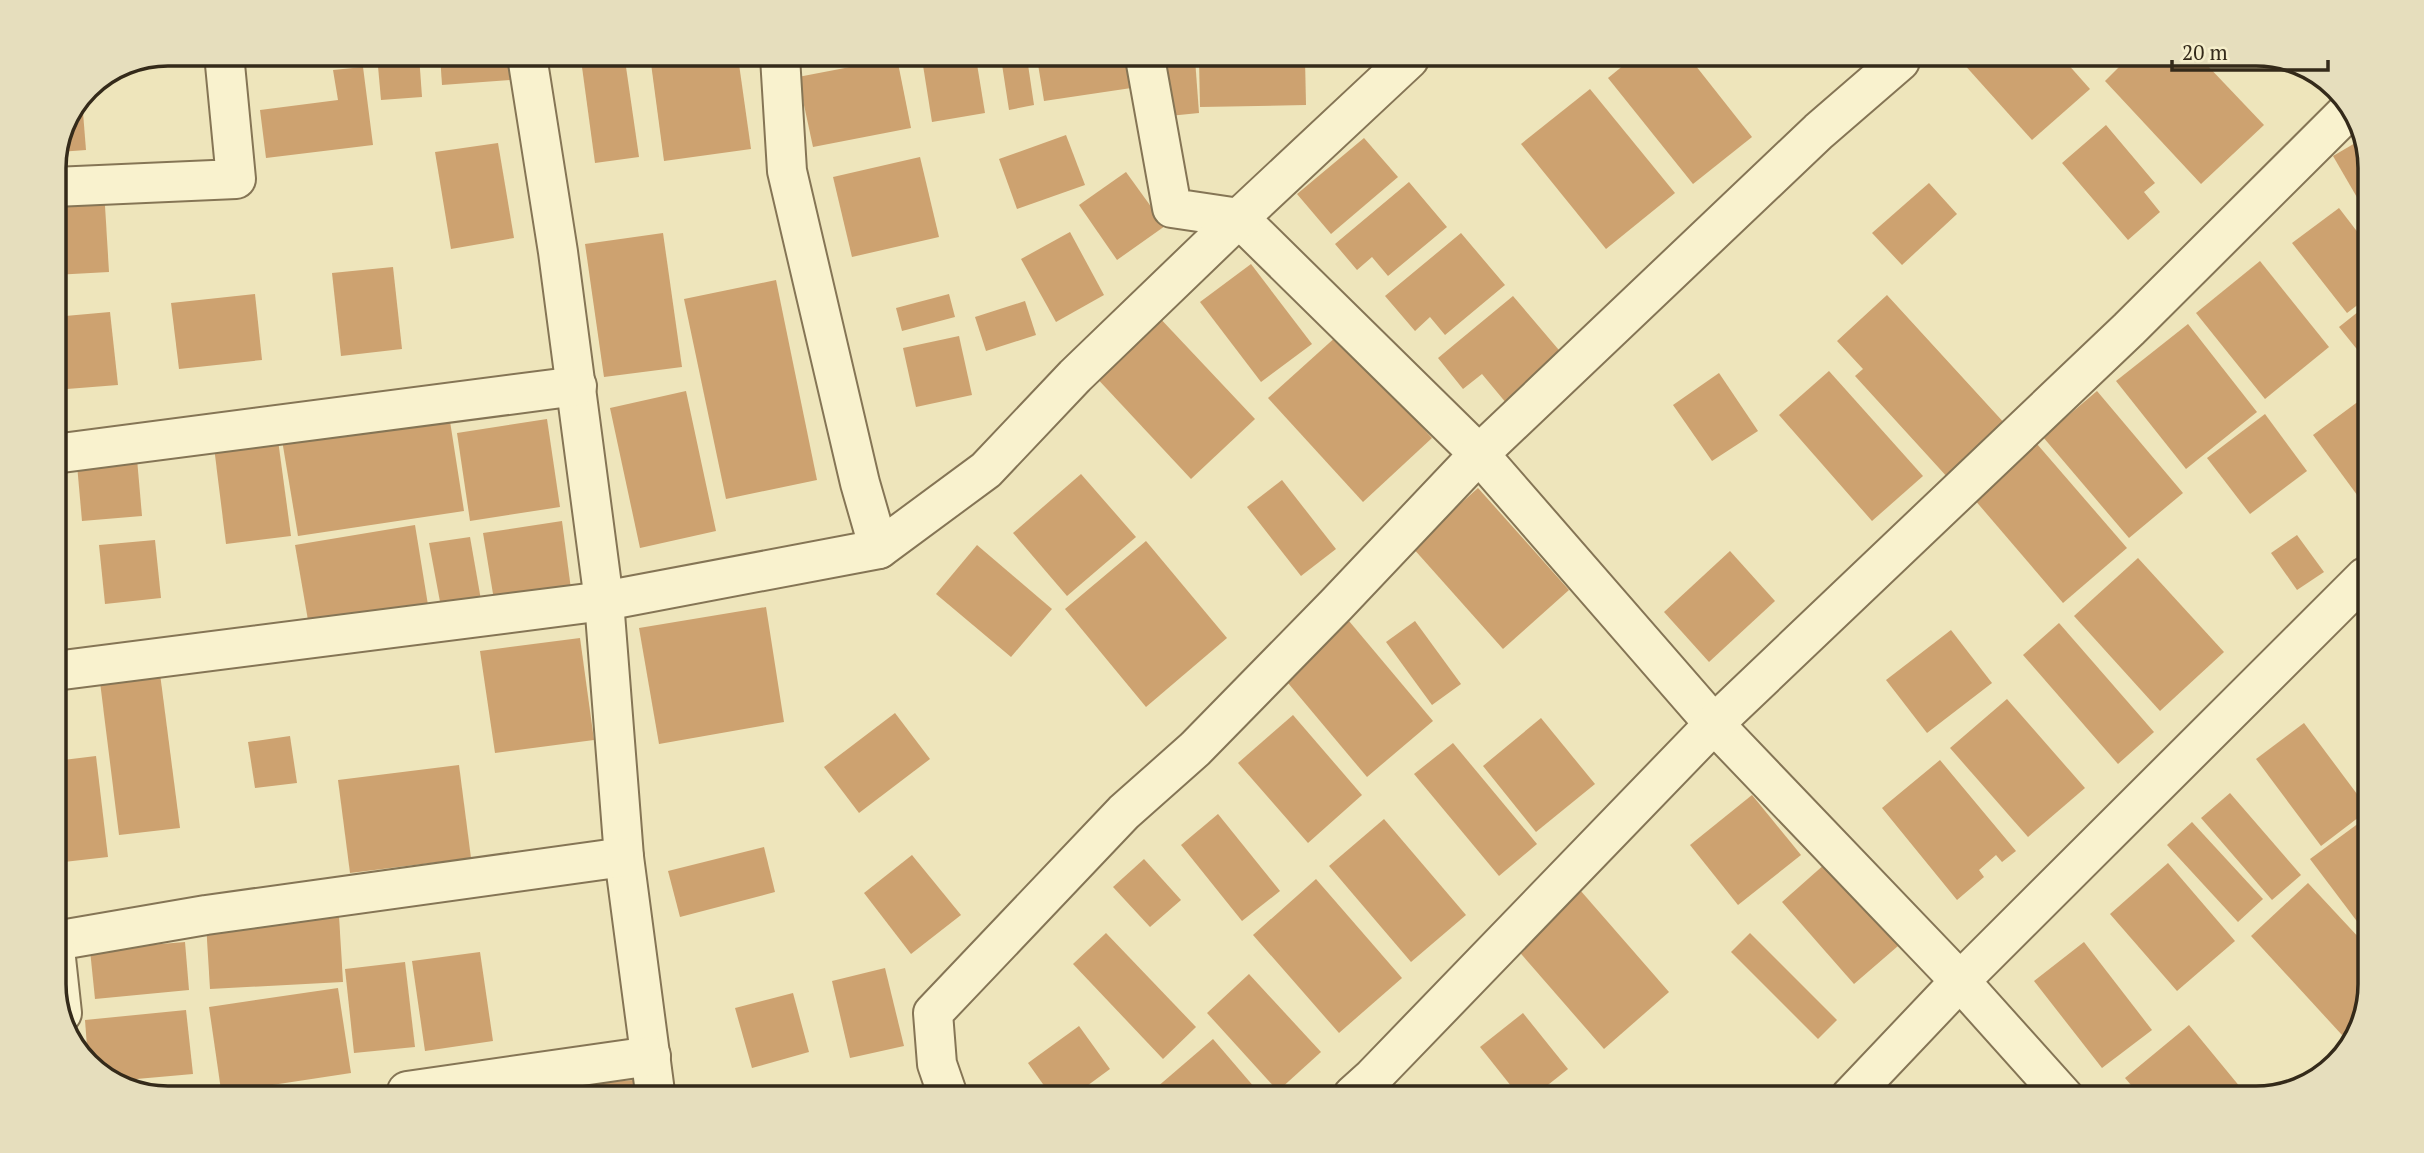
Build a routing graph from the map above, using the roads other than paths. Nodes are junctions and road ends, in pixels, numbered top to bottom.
1 (225, 67) edge
2 (529, 67) edge
3 (781, 67) edge
4 (1147, 67) edge
5 (1400, 67) edge
6 (1893, 67) edge
7 (2343, 116) edge
8 (67, 186) edge
9 (1239, 218) junction
10 (577, 386) junction
11 (67, 452) edge
12 (1479, 454) junction
13 (879, 549) junction
14 (2358, 585) edge
15 (604, 601) junction
16 (67, 669) edge
17 (1714, 724) junction
18 (624, 857) junction
19 (67, 939) edge
20 (1960, 981) junction
21 (653, 1074) edge
22 (479, 1086) edge
23 (945, 1086) edge
24 (1363, 1086) edge
25 (1860, 1086) edge
26 (2054, 1086) edge

1 - 8 street
2 - 10 street
3 - 13 street
4 - 9 street
5 - 9 street
6 - 12 street
7 - 17 street
9 - 12 street
9 - 13 street
10 - 11 street
10 - 15 street
12 - 17 street
12 - 23 street
13 - 15 street
14 - 20 street
15 - 16 street
15 - 18 street
17 - 20 street
17 - 24 street
18 - 19 street
18 - 21 street
20 - 25 street
20 - 26 street
21 - 22 street

